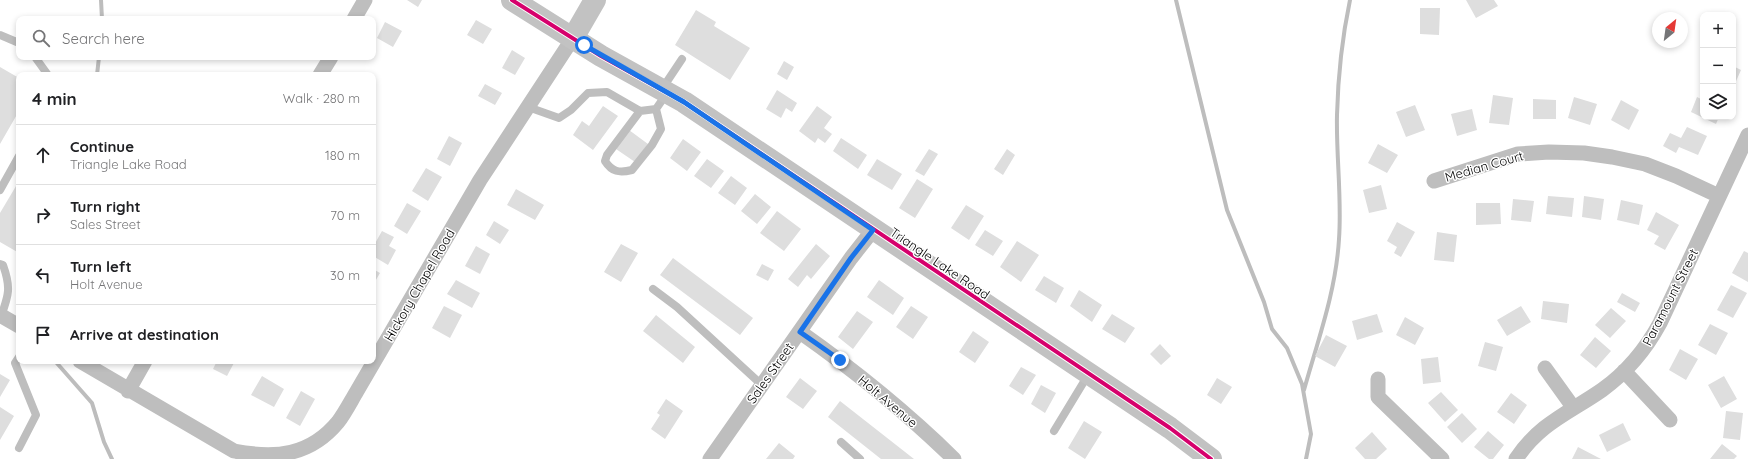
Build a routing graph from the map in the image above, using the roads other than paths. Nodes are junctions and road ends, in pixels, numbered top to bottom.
1 (365, 0) edge
2 (512, 0) edge
3 (595, 0) edge
4 (356, 16) edge
5 (0, 35) edge
6 (573, 38) junction
7 (16, 42) edge
8 (682, 59) dead end
9 (37, 60) edge
10 (328, 60) edge
11 (46, 72) edge
12 (322, 72) edge
13 (662, 97) junction
14 (528, 107) junction
15 (640, 111) junction
16 (1748, 135) edge
17 (16, 161) edge
18 (1434, 181) dead end
19 (0, 190) edge
20 (1719, 196) junction
21 (873, 230) junction
22 (0, 264) edge
23 (653, 289) dead end
24 (1, 315) edge
25 (16, 324) edge
26 (800, 332) junction
27 (376, 360) edge
28 (16, 362) edge
29 (85, 364) edge
30 (143, 364) edge
31 (374, 364) edge
32 (1545, 368) dead end
33 (1624, 371) junction
34 (1089, 374) junction
35 (1378, 379) dead end
36 (762, 385) junction
37 (128, 391) junction
38 (1573, 407) junction
39 (1670, 420) dead end
40 (1054, 431) dead end
41 (841, 442) dead end
42 (19, 448) dead end
43 (282, 458) edge
44 (710, 459) edge
45 (860, 459) edge
46 (954, 459) edge
47 (1211, 459) edge
48 (1442, 459) edge
49 (1516, 459) edge

1 - 4 street
2 - 6 street, Triangle Lake Road
3 - 6 street, Hickory Chapel Road
5 - 7 lane
6 - 13 street, Triangle Lake Road
6 - 14 street, Hickory Chapel Road
8 - 13 lane
9 - 11 lane
10 - 12 street
13 - 15 lane
13 - 15 lane
13 - 21 street, Triangle Lake Road
14 - 15 lane
14 - 27 street, Hickory Chapel Road
16 - 20 street, Paramount Street
17 - 19 lane
18 - 20 street, Median Court
20 - 33 street, Paramount Street
21 - 26 street, Sales Street
21 - 34 street, Triangle Lake Road
22 - 24 lane
23 - 36 lane
24 - 25 street
26 - 36 street, Sales Street
26 - 46 street, Holt Avenue
28 - 42 lane
29 - 37 street, Hickory Chapel Road
30 - 37 street
31 - 43 street, Hickory Chapel Road
32 - 38 street
33 - 38 street, Paramount Street
33 - 39 street
34 - 40 lane
34 - 47 street, Triangle Lake Road
35 - 48 street
36 - 44 street, Sales Street
37 - 43 street, Hickory Chapel Road
38 - 49 street, Paramount Street
41 - 45 lane

